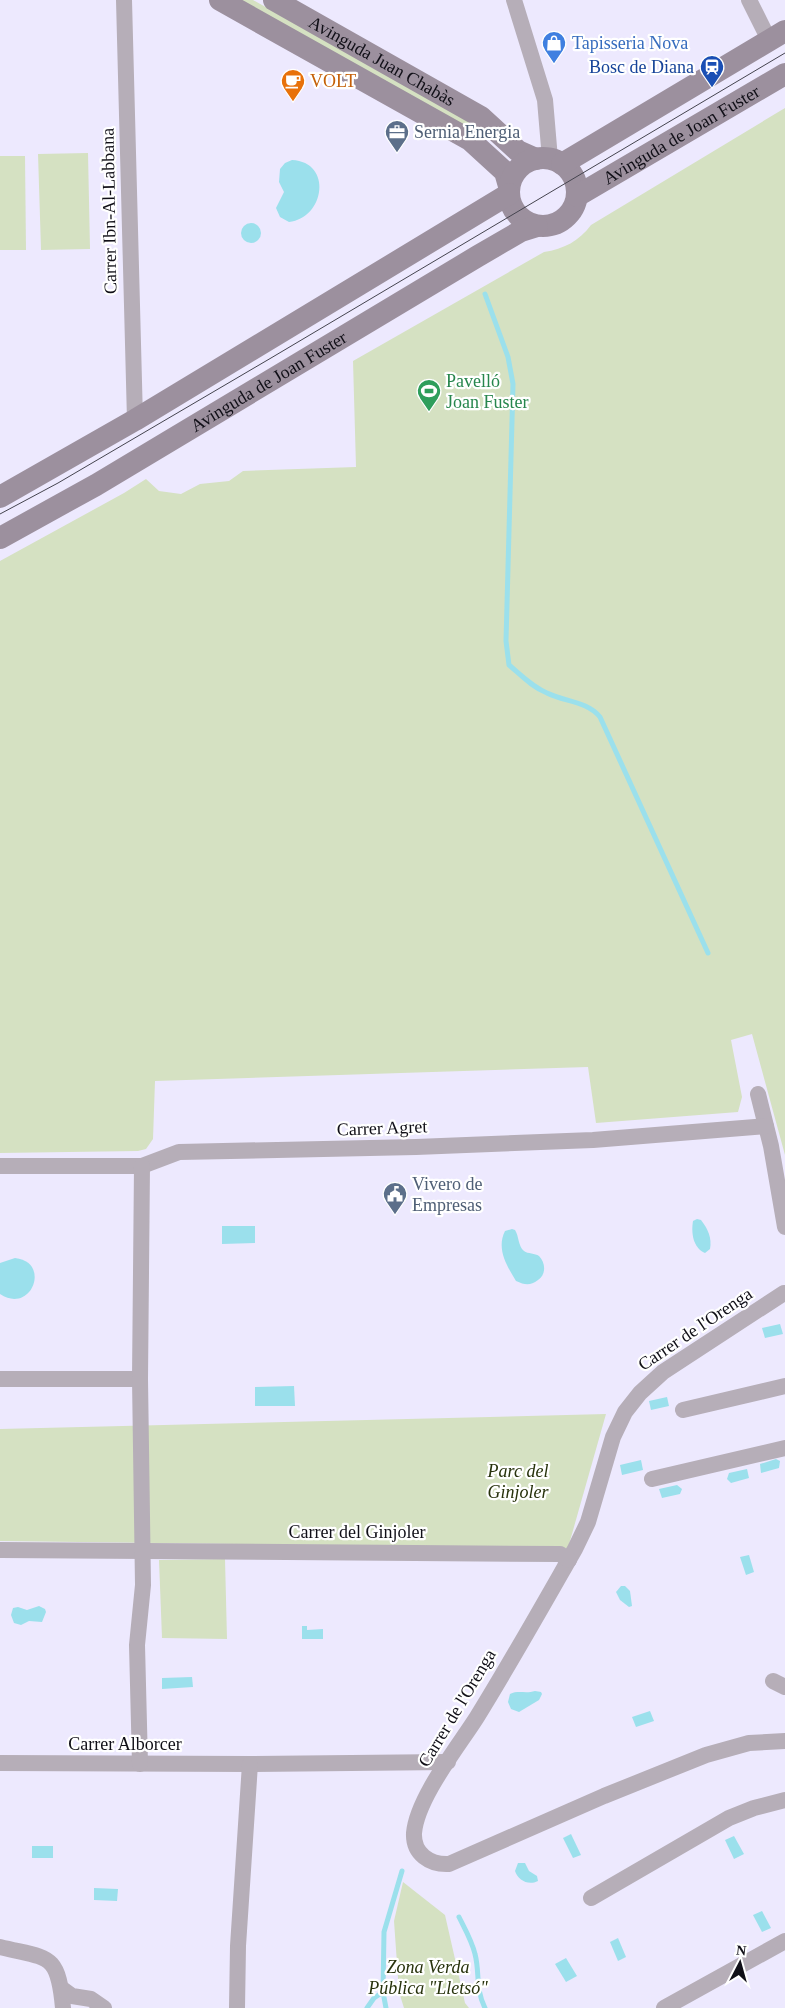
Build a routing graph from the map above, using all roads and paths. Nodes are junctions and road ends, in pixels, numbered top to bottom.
1 (124, 0) edge
2 (220, 0) edge
3 (274, 0) edge
4 (514, 0) edge
5 (750, 0) edge
6 (777, 36) edge
7 (785, 74) edge
8 (549, 161) junction
9 (509, 190) junction
10 (577, 196) junction
11 (537, 226) junction
12 (135, 420) junction
13 (0, 496) edge
14 (0, 538) edge
15 (758, 1094) dead end
16 (766, 1126) junction
17 (0, 1166) edge
18 (142, 1166) junction
19 (785, 1227) edge
20 (785, 1292) edge
21 (0, 1379) edge
22 (140, 1379) junction
23 (785, 1386) edge
24 (684, 1410) dead end
25 (785, 1448) edge
26 (652, 1480) dead end
27 (0, 1550) edge
28 (144, 1552) junction
29 (569, 1560) junction
30 (785, 1741) edge
31 (448, 1762) junction
32 (0, 1764) edge
33 (140, 1764) junction
34 (250, 1764) junction
35 (785, 1800) edge
36 (591, 1898) dead end
37 (785, 1941) edge
38 (0, 1947) edge
39 (61, 1988) junction
40 (63, 2008) edge
41 (104, 2008) edge
42 (237, 2008) edge
43 (664, 2008) edge

1 - 12 street, Carrer Ibn-Al-Labbana
2 - 9 main road, Avinguda Juan Chabàs
3 - 8 main road, Avinguda Juan Chabàs
4 - 8 street
5 - 6 street
6 - 8 main road, Avinguda de Joan Fuster
7 - 10 main road, Avinguda de Joan Fuster
8 - 9 main road
8 - 10 main road
9 - 11 main road
9 - 12 main road, Avinguda de Joan Fuster
10 - 11 main road
11 - 14 main road, Avinguda de Joan Fuster
12 - 13 main road, Avinguda de Joan Fuster
15 - 16 street
16 - 18 street, Carrer Agret
16 - 19 street
17 - 18 street, Carrer Agret
18 - 22 street
20 - 29 street, Carrer de l'Orenga
21 - 22 street
22 - 28 street
23 - 24 street
25 - 26 street
27 - 28 street, Carrer del Ginjoler
28 - 29 street, Carrer del Ginjoler
28 - 33 street
29 - 31 street, Carrer de l'Orenga
30 - 31 street, Carrer de l'Orenga
31 - 34 street, Carrer Alborcer
32 - 33 street, Carrer Alborcer
33 - 34 street, Carrer Alborcer
34 - 42 street
35 - 36 street
37 - 43 street
38 - 39 street
39 - 40 street
39 - 41 street

